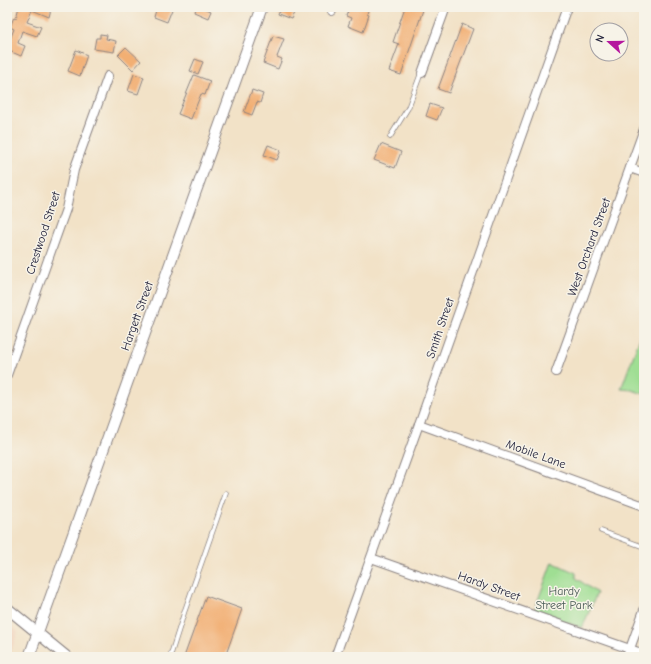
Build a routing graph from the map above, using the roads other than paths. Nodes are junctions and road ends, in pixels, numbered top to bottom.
1 (262, 7) edge
2 (446, 7) edge
3 (567, 7) edge
4 (422, 73) joint
5 (108, 76) dead end
6 (644, 129) edge
7 (390, 137) dead end
8 (630, 168) junction
9 (644, 173) edge
10 (556, 372) dead end
11 (7, 374) edge
12 (419, 424) junction
13 (226, 493) dead end
14 (644, 506) edge
15 (601, 531) dead end
16 (644, 547) edge
17 (371, 558) junction
18 (7, 608) edge
19 (644, 610) edge
20 (37, 633) junction
21 (630, 649) junction
22 (644, 654) edge
23 (29, 657) edge
24 (67, 657) edge
25 (170, 657) edge
26 (335, 657) edge
27 (627, 657) edge

1 - 20 street, Hargett Street
2 - 4 street
3 - 12 street, Smith Street
4 - 7 lane
5 - 11 street, Crestwood Street
6 - 8 street, West Orchard Street
8 - 9 street
8 - 10 street, West Orchard Street
12 - 14 street, Mobile Lane
12 - 17 street, Smith Street
13 - 25 lane
15 - 16 lane
17 - 21 street, Hardy Street
17 - 26 street, Smith Street
18 - 20 street
19 - 21 street
20 - 23 street, Hargett Street
20 - 24 street
21 - 22 street, Hardy Street
21 - 27 street

